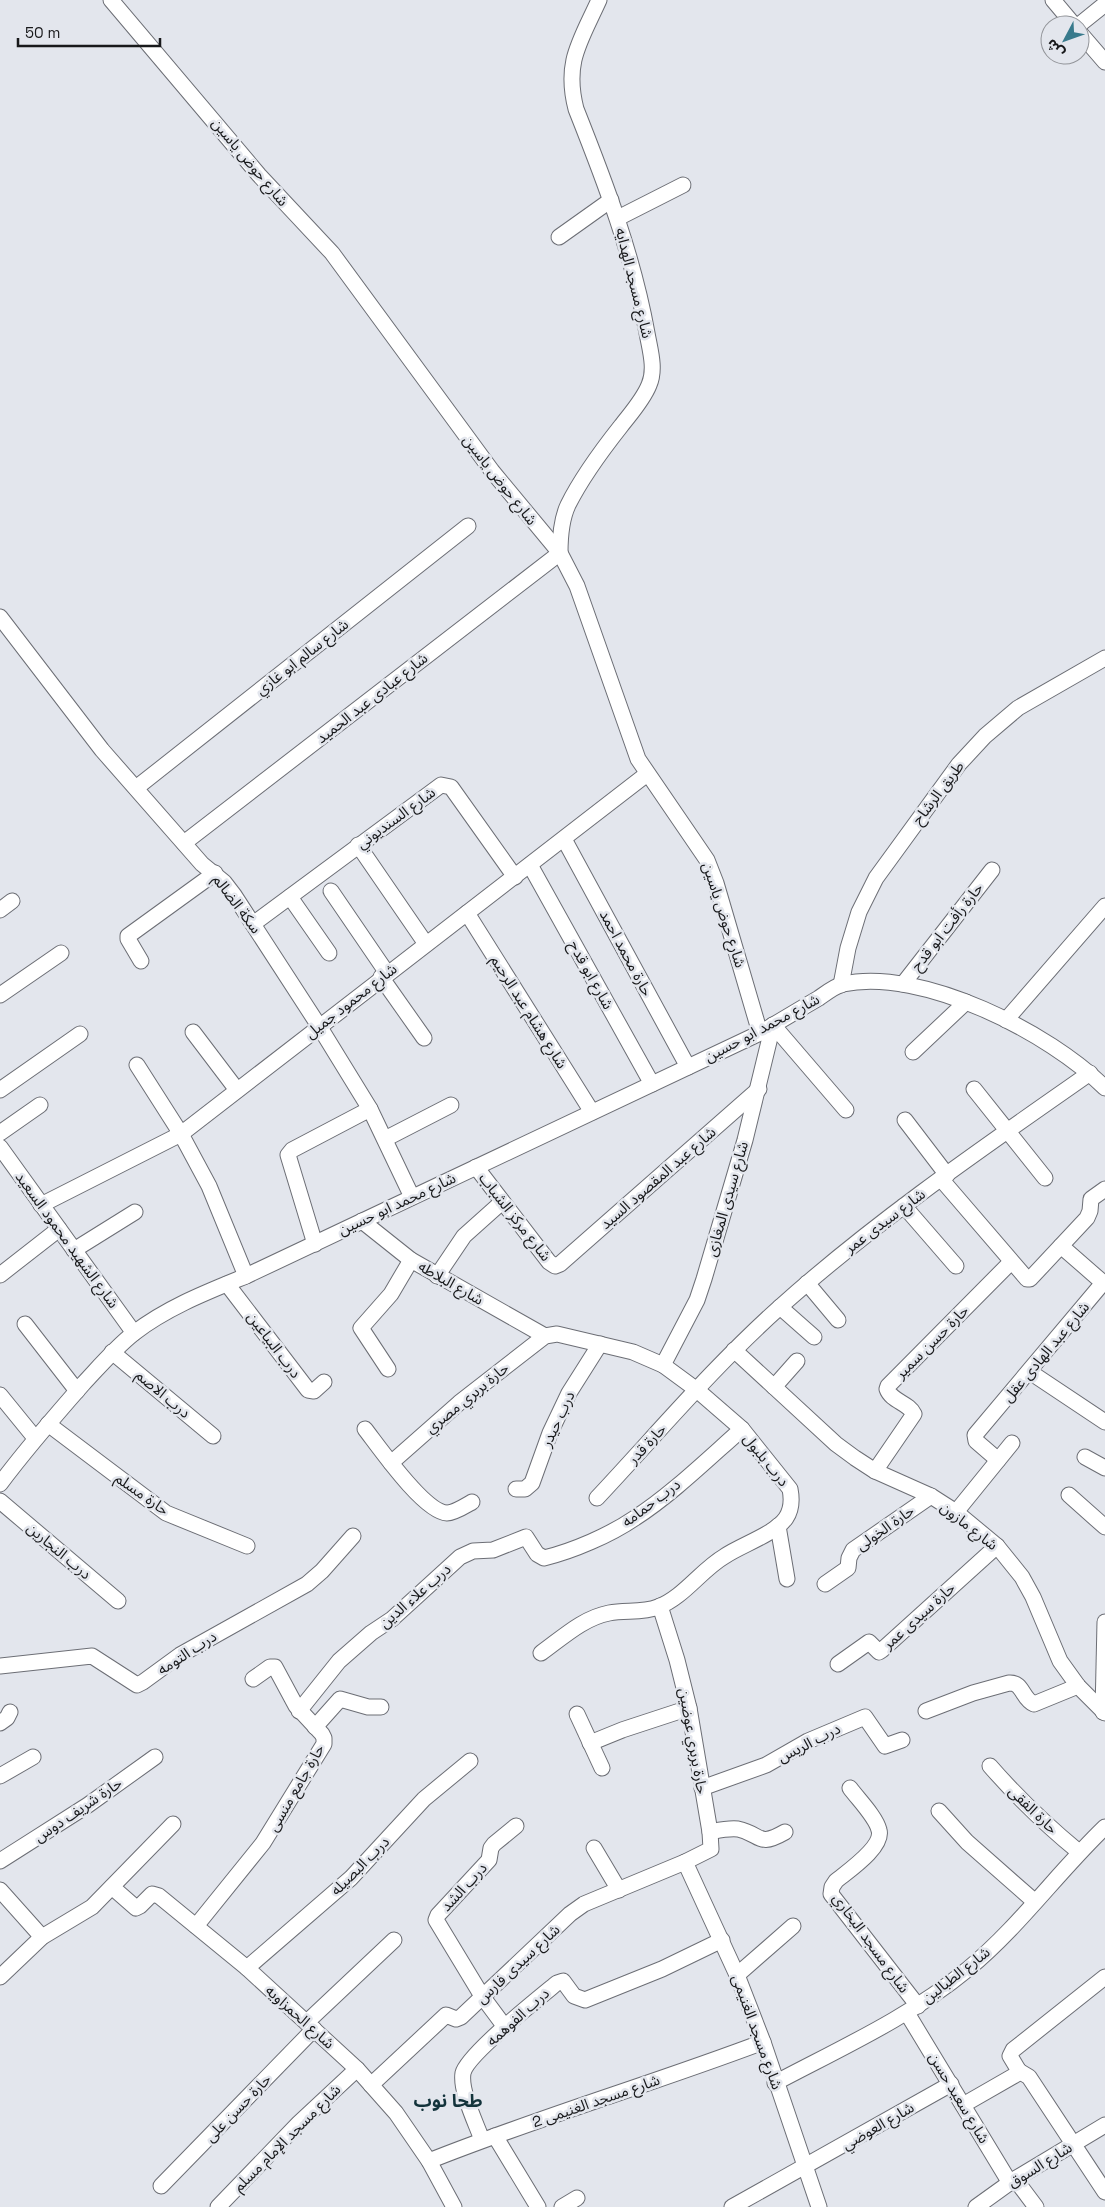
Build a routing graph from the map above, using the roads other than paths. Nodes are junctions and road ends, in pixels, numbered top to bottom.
1 (111, 0) edge
2 (599, 0) edge
3 (1053, 0) edge
4 (1105, 4) edge
5 (1066, 15) edge
6 (1090, 16) edge
7 (1090, 45) edge
8 (1105, 62) edge
9 (683, 185) dead end
10 (611, 200) junction
11 (618, 218) junction
12 (559, 237) dead end
13 (468, 526) dead end
14 (560, 553) junction
15 (0, 617) edge
16 (1105, 658) edge
17 (647, 774) junction
18 (136, 788) junction
19 (564, 839) junction
20 (184, 843) junction
21 (358, 845) junction
22 (530, 866) junction
23 (992, 870) dead end
24 (215, 873) junction
25 (515, 877) junction
26 (331, 891) dead end
27 (290, 897) junction
28 (1105, 906) edge
29 (467, 913) junction
30 (253, 924) junction
31 (426, 944) junction
32 (61, 953) dead end
33 (329, 953) dead end
34 (141, 961) dead end
35 (384, 975) junction
36 (841, 984) junction
37 (903, 984) junction
38 (0, 995) edge
39 (966, 1002) junction
40 (1006, 1020) junction
41 (319, 1026) junction
42 (767, 1029) junction
43 (192, 1032) dead end
44 (80, 1034) dead end
45 (424, 1038) dead end
46 (913, 1052) dead end
47 (137, 1065) dead end
48 (688, 1067) junction
49 (1090, 1073) junction
50 (652, 1084) junction
51 (1105, 1088) edge
52 (759, 1089) junction
53 (974, 1089) dead end
54 (0, 1090) edge
55 (237, 1090) junction
56 (40, 1105) dead end
57 (451, 1105) dead end
58 (370, 1109) junction
59 (846, 1110) dead end
60 (592, 1112) junction
61 (905, 1120) dead end
62 (1007, 1131) junction
63 (0, 1133) edge
64 (181, 1134) junction
65 (385, 1139) junction
66 (0, 1147) edge
67 (476, 1167) junction
68 (944, 1177) junction
69 (1045, 1178) dead end
70 (1105, 1189) edge
71 (412, 1197) junction
72 (502, 1202) junction
73 (41, 1205) junction
74 (904, 1206) junction
75 (135, 1212) dead end
76 (362, 1221) junction
77 (59, 1229) junction
78 (315, 1244) junction
79 (1061, 1246) junction
80 (74, 1250) junction
81 (411, 1260) junction
82 (1011, 1262) junction
83 (555, 1266) joint
84 (956, 1266) dead end
85 (0, 1274) edge
86 (246, 1276) junction
87 (437, 1276) junction
88 (227, 1284) junction
89 (807, 1284) junction
90 (780, 1307) junction
91 (838, 1320) dead end
92 (25, 1324) dead end
93 (134, 1333) junction
94 (545, 1336) junction
95 (814, 1337) dead end
96 (600, 1344) junction
97 (734, 1350) junction
98 (112, 1352) junction
99 (797, 1361) dead end
100 (663, 1366) junction
101 (388, 1369) dead end
102 (1030, 1372) junction
103 (324, 1382) dead end
104 (774, 1387) junction
105 (697, 1390) junction
106 (77, 1391) junction
107 (0, 1395) edge
108 (1105, 1422) edge
109 (48, 1424) junction
110 (365, 1428) dead end
111 (742, 1429) junction
112 (213, 1436) dead end
113 (35, 1438) junction
114 (1012, 1443) dead end
115 (1085, 1457) dead end
116 (998, 1460) junction
117 (391, 1463) junction
118 (1105, 1468) edge
119 (875, 1471) junction
120 (0, 1484) edge
121 (516, 1489) dead end
122 (1069, 1495) dead end
123 (930, 1496) junction
124 (597, 1498) dead end
125 (0, 1501) edge
126 (472, 1502) dead end
127 (956, 1512) junction
128 (778, 1526) junction
129 (1105, 1527) edge
130 (352, 1536) dead end
131 (247, 1546) dead end
132 (997, 1546) junction
133 (548, 1557) joint
134 (788, 1579) dead end
135 (825, 1584) dead end
136 (118, 1600) dead end
137 (660, 1606) junction
138 (1105, 1622) edge
139 (541, 1653) dead end
140 (838, 1664) dead end
141 (0, 1666) edge
142 (253, 1679) dead end
143 (1078, 1686) junction
144 (381, 1707) dead end
145 (689, 1708) junction
146 (299, 1710) junction
147 (926, 1711) dead end
148 (1104, 1712) edge
149 (577, 1714) dead end
150 (315, 1727) junction
151 (902, 1740) dead end
152 (590, 1743) junction
153 (155, 1756) dead end
154 (33, 1757) dead end
155 (470, 1761) dead end
156 (990, 1766) dead end
157 (602, 1768) dead end
158 (0, 1776) edge
159 (702, 1788) junction
160 (850, 1788) dead end
161 (939, 1811) dead end
162 (173, 1824) dead end
163 (516, 1826) dead end
164 (1105, 1827) edge
165 (710, 1832) junction
166 (785, 1832) dead end
167 (594, 1848) dead end
168 (1079, 1852) junction
169 (0, 1862) edge
170 (685, 1862) junction
171 (112, 1887) junction
172 (0, 1890) edge
173 (619, 1890) junction
174 (1034, 1901) junction
175 (196, 1926) junction
176 (793, 1926) dead end
177 (42, 1937) junction
178 (394, 1940) dead end
179 (722, 1940) junction
180 (247, 1968) junction
181 (737, 1975) junction
182 (1105, 1976) edge
183 (0, 1977) edge
184 (482, 1996) junction
185 (912, 2009) junction
186 (310, 2026) junction
187 (505, 2027) junction
188 (763, 2042) junction
189 (357, 2068) junction
190 (1019, 2070) junction
191 (775, 2083) junction
192 (951, 2084) junction
193 (371, 2085) junction
194 (963, 2105) junction
195 (1105, 2126) edge
196 (488, 2138) junction
197 (1074, 2144) junction
198 (430, 2161) junction
199 (804, 2167) junction
200 (1013, 2181) junction
201 (161, 2186) dead end
202 (1105, 2192) edge
203 (577, 2198) dead end
204 (218, 2207) edge
205 (454, 2207) edge
206 (538, 2207) edge
207 (562, 2207) edge
208 (732, 2207) edge
209 (819, 2207) edge
210 (976, 2207) edge
211 (1036, 2207) edge

1 - 14 street, شارع حوض ياسين
2 - 10 street, شارع مسجد الهدايه
3 - 5 street
4 - 6 street
7 - 8 street
9 - 11 street
10 - 11 street, شارع مسجد الهدايه
10 - 12 street
11 - 14 street, شارع مسجد الهدايه
13 - 18 street, شارع سالم ابو غازي
14 - 17 street, شارع حوض ياسين
14 - 20 street, شارع عبادى عبد الحميد
15 - 18 street, سكة الضالم
16 - 36 street, طريق الرشاح
17 - 19 street, شارع محمود جميل
17 - 42 street, شارع حوض ياسين
18 - 20 street, سكة الضالم
19 - 22 street, شارع محمود جميل
19 - 48 street, حارة محمد احمد
20 - 24 street, سكة الضالم
21 - 25 street, شارع السنديوني
21 - 27 street, شارع السنديوني
21 - 31 street
22 - 25 street, شارع محمود جميل
22 - 50 street, شارع ابو قدح
23 - 37 street, حارة رأفت ابو قدح
24 - 30 street, سكة الضالم
24 - 34 street
25 - 29 street, شارع محمود جميل
26 - 35 street
27 - 30 street, شارع السنديوني
27 - 33 street
28 - 40 street
29 - 31 street, شارع محمود جميل
29 - 60 street, شارع هشام عبد الرحيم
30 - 41 street, سكة الضالم
31 - 35 street, شارع محمود جميل
32 - 38 street
35 - 41 street, شارع محمود جميل
35 - 45 street
36 - 37 street
36 - 42 street, شارع محمد ابو حسين
37 - 39 street
39 - 40 street
39 - 46 street
40 - 49 street
41 - 55 street, شارع محمود جميل
41 - 58 street, سكة الضالم
42 - 48 street, شارع محمد ابو حسين
42 - 52 street, شارع سيدى المغازى
42 - 59 street
43 - 55 street
44 - 54 street
47 - 64 street
48 - 50 street, شارع محمد ابو حسين
49 - 51 street
49 - 62 street, شارع سيدى عمر
50 - 60 street, شارع محمد ابو حسين
52 - 83 street, شارع عبد المقصود السيد
52 - 100 street, شارع سيدى المغازى
53 - 62 street
55 - 64 street, شارع محمود جميل
56 - 63 street
57 - 65 street
58 - 65 street, سكة الضالم
58 - 78 street
60 - 67 street, شارع محمد ابو حسين
61 - 68 street
62 - 68 street, شارع سيدى عمر
62 - 69 street
64 - 73 street, شارع محمود جميل
64 - 86 street
65 - 71 street, سكة الضالم
66 - 73 street, شارع الشهيد محمود السعيد
67 - 71 street, شارع محمد ابو حسين
67 - 72 street, شارع مركز الشباب
68 - 74 street, شارع سيدى عمر
68 - 82 street
70 - 79 street
71 - 76 street, شارع محمد ابو حسين
72 - 83 street, شارع مركز الشباب
72 - 87 street
73 - 77 street, شارع الشهيد محمود السعيد
74 - 84 street
74 - 89 street, شارع سيدى عمر
75 - 80 street
76 - 78 street, شارع محمد ابو حسين
76 - 81 street, شارع البلاطه
77 - 80 street, شارع الشهيد محمود السعيد
77 - 85 street
78 - 86 street, شارع محمد ابو حسين
79 - 82 street
79 - 102 street, شارع عبد الهادى عقل
80 - 93 street, شارع الشهيد محمود السعيد
81 - 87 street, شارع البلاطه
81 - 101 street
82 - 119 street, حارة حسن سمير
86 - 88 street, شارع محمد ابو حسين
87 - 94 street, شارع البلاطه
88 - 93 street, شارع محمد ابو حسين
88 - 103 street, درب البياعين
89 - 90 street, شارع سيدى عمر
89 - 91 street
90 - 95 street
90 - 97 street, شارع سيدى عمر
92 - 106 street
93 - 98 street, شارع محمد ابو حسين
94 - 96 street, درب بلبول
94 - 117 street, حارة بربري مصري
96 - 100 street, درب بلبول
96 - 121 street, درب حيدر
97 - 104 street, شارع مازون
97 - 105 street, شارع سيدى عمر
98 - 106 street, شارع محمد ابو حسين
98 - 112 street, درب الاصم
99 - 104 street
100 - 105 street, درب بلبول
102 - 108 street
102 - 116 street, شارع عبد الهادى عقل
104 - 119 street, شارع مازون
105 - 111 street, درب بلبول
105 - 124 street, حارة قدر
106 - 109 street, شارع محمد ابو حسين
107 - 113 street
109 - 113 street, شارع محمد ابو حسين
109 - 131 street, حارة مسلم
110 - 117 street
111 - 128 street, درب بلبول
111 - 133 street, درب حمامه
113 - 120 street, شارع محمد ابو حسين
114 - 116 street
115 - 118 street
116 - 127 street
117 - 126 street
119 - 123 street, شارع مازون
122 - 129 street
123 - 127 street, شارع مازون
123 - 135 street, حارة الخولى
125 - 136 street, درب النجارين
127 - 132 street, شارع مازون
128 - 134 street
128 - 137 street, درب بلبول
130 - 141 street, درب التومه
132 - 140 street, حارة سيدى عمر
132 - 143 street, شارع مازون
133 - 146 street, درب علاء الدين
137 - 139 street, درب بلبول
137 - 145 street, حارة بربري عوضين
138 - 148 street
142 - 146 street, حارة جامع منسى
143 - 147 street
143 - 148 street, شارع مازون
144 - 150 street
145 - 152 street
145 - 159 street, حارة بربري عوضين
146 - 150 street, حارة جامع منسى
149 - 152 street
150 - 175 street, حارة جامع منسى
151 - 159 street, درب الريس
152 - 157 street
153 - 169 street, حارة شريف دوس
154 - 158 street
155 - 180 street, درب البصيله
156 - 168 street, حارة الفقى
159 - 165 street, حارة بربري عوضين
160 - 185 street, شارع مسجد البخاري
161 - 174 street
162 - 171 street
163 - 184 street, درب الشد
164 - 168 street, شارع الطبالين
165 - 166 street
165 - 170 street, حارة بربري عوضين
167 - 173 street
168 - 174 street, شارع الطبالين
170 - 173 street, شارع سيدى فارس
170 - 179 street, شارع مسجد الغنيمى
171 - 175 street, شارع الحمزاويه
171 - 177 street
172 - 177 street
173 - 184 street, شارع سيدى فارس
174 - 185 street, شارع الطبالين
175 - 180 street, شارع الحمزاويه
176 - 181 street
177 - 183 street
178 - 186 street, حارة حسن على
179 - 181 street, شارع مسجد الغنيمى
179 - 187 street, درب الفوهمه
180 - 186 street, شارع الحمزاويه
181 - 188 street, شارع مسجد الغنيمى
182 - 190 street
184 - 187 street, درب الشد
184 - 193 street, شارع سيدى فارس
185 - 191 street, شارع الطبالين
185 - 192 street, شارع سعيد حسن
186 - 189 street, شارع الحمزاويه
186 - 201 street, حارة حسن على
187 - 196 street, درب الفوهمه
188 - 191 street, شارع مسجد الغنيمى
188 - 196 street, شارع مسجد الغنيمى 2
189 - 193 street, شارع الحمزاويه
189 - 204 street, شارع مسجد الإمام مسلم
190 - 194 street
190 - 197 street
191 - 199 street, شارع مسجد الغنيمى
192 - 194 street, شارع سعيد حسن
192 - 199 street, شارع العوضي
193 - 198 street, شارع الحمزاويه
194 - 200 street, شارع سعيد حسن
195 - 197 street, شارع السوق
196 - 198 street, شارع مسجد الغنيمى 2
196 - 206 street, درب الفوهمه
197 - 200 street, شارع السوق
197 - 202 street
198 - 205 street, شارع الحمزاويه
199 - 208 street, شارع العوضي
199 - 209 street, شارع مسجد الغنيمى
200 - 210 street, شارع السوق
200 - 211 street, شارع سعيد حسن
203 - 207 street

